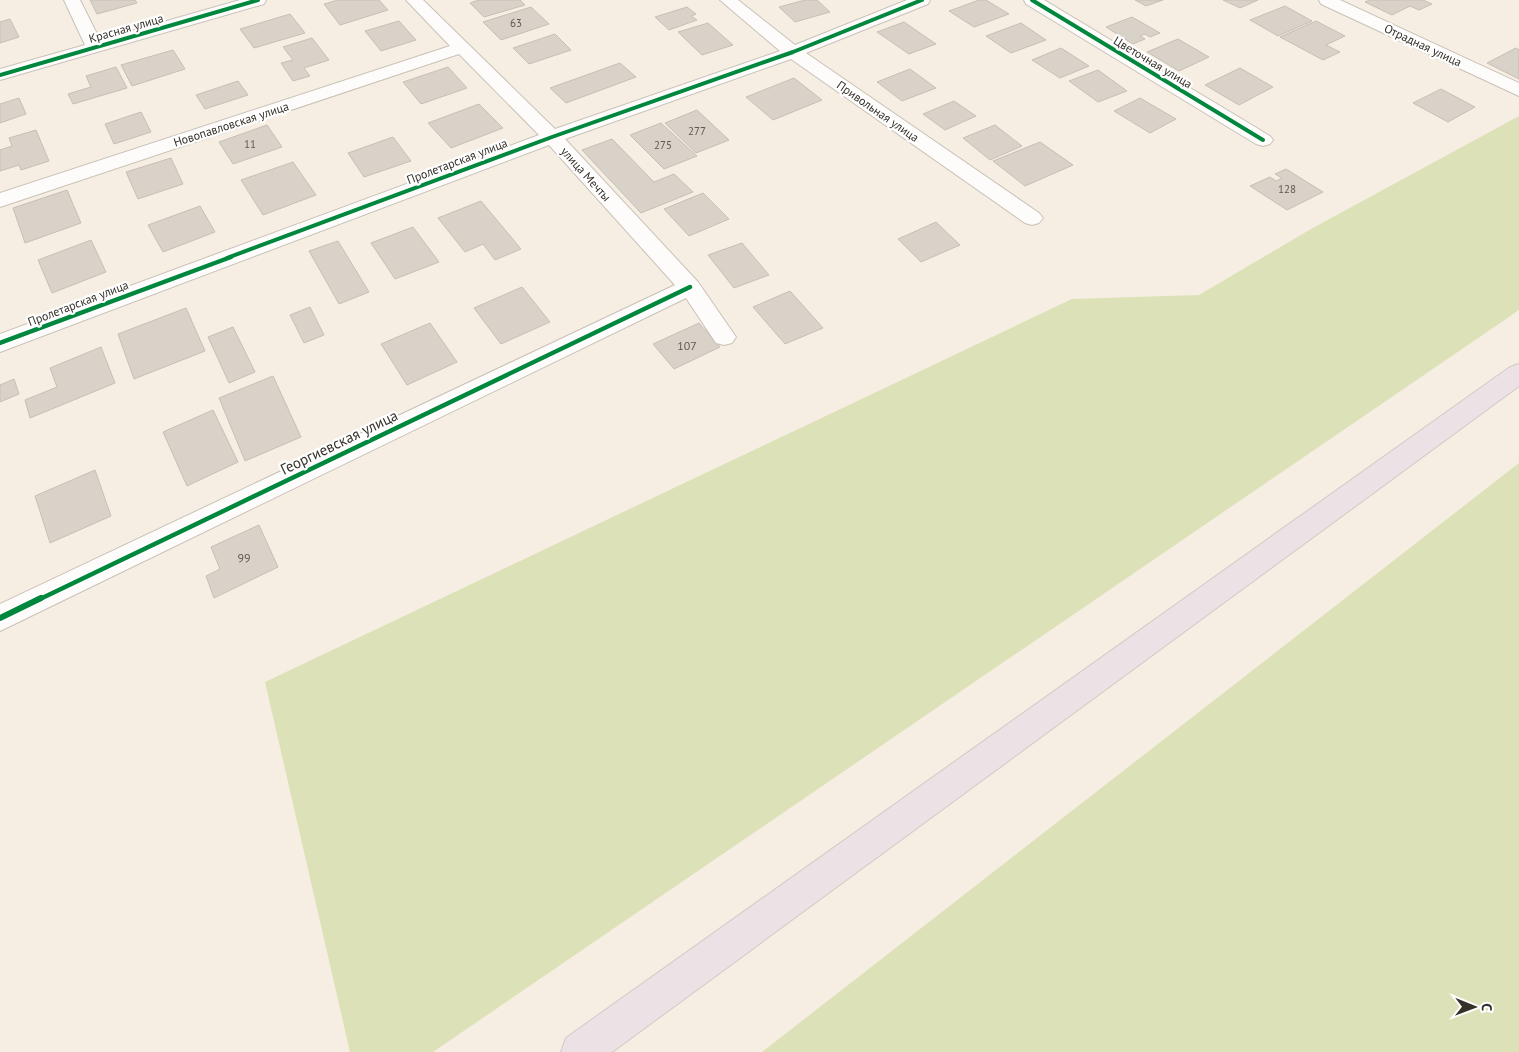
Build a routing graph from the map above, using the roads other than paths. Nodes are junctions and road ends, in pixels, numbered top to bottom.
1 (72, 0) edge
2 (258, 0) edge
3 (414, 0) edge
4 (728, 0) edge
5 (922, 0) edge
6 (1032, 0) edge
7 (1327, 0) edge
8 (95, 47) junction
9 (462, 48) junction
10 (794, 52) junction
11 (0, 75) edge
12 (1519, 90) edge
13 (552, 136) junction
14 (1263, 140) dead end
15 (0, 200) edge
16 (1032, 218) dead end
17 (690, 287) junction
18 (724, 338) dead end
19 (0, 343) edge
20 (1519, 373) edge
21 (0, 618) edge
22 (580, 1052) edge

1 - 8 street
2 - 8 street, Красная улица
3 - 9 street, улица Мечты
4 - 10 street, Привольная улица
5 - 10 street, Пролетарская улица
6 - 14 street, Цветочная улица
7 - 12 street, Отрадная улица
8 - 11 street, Красная улица
9 - 13 street, улица Мечты
9 - 15 street, Новопавловская улица
10 - 13 street, Пролетарская улица
10 - 16 street, Привольная улица
13 - 17 street, улица Мечты
13 - 19 street, Пролетарская улица
17 - 18 street, улица Мечты
17 - 21 street, Георгиевская улица
20 - 22 main road

